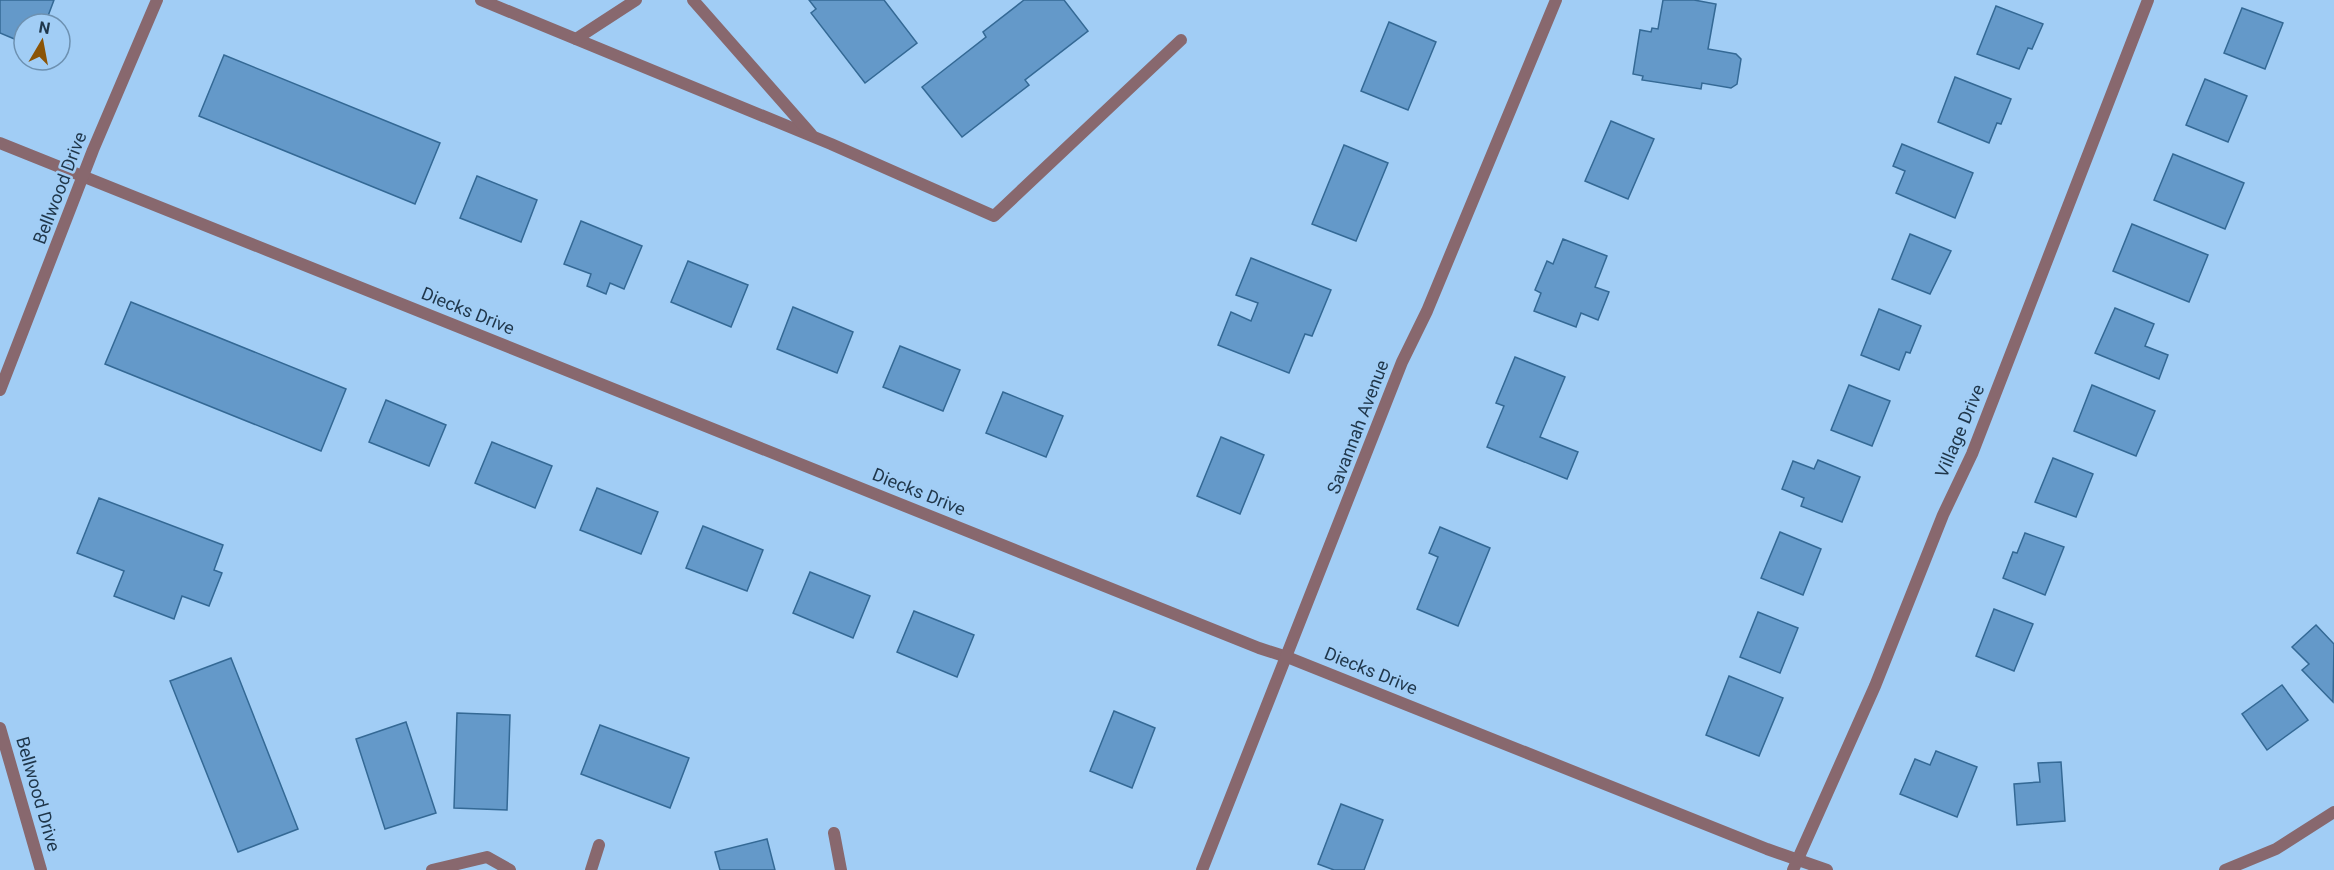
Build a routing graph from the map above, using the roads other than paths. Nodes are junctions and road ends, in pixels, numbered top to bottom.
1 (157, 0) edge
2 (481, 0) edge
3 (636, 0) edge
4 (693, 0) edge
5 (1556, 0) edge
6 (2148, 0) edge
7 (576, 39) junction
8 (1181, 40) dead end
9 (814, 137) junction
10 (0, 143) edge
11 (83, 175) junction
12 (0, 390) edge
13 (1287, 657) junction
14 (0, 728) edge
15 (2334, 812) edge
16 (834, 832) dead end
17 (599, 845) dead end
18 (1795, 865) edge
19 (41, 870) edge
20 (432, 870) edge
21 (510, 870) edge
22 (591, 870) edge
23 (841, 870) edge
24 (1202, 870) edge
25 (1827, 870) edge
26 (2225, 870) edge

1 - 11 street, Bellwood Drive
2 - 7 street
3 - 7 street
4 - 9 street
5 - 13 street, Savannah Avenue
6 - 18 street, Village Drive
7 - 9 street
8 - 9 street
10 - 11 street, Diecks Drive
11 - 12 street, Bellwood Drive
11 - 13 street, Diecks Drive
13 - 18 street, Diecks Drive
13 - 24 street, Savannah Avenue
14 - 19 street, Bellwood Drive
15 - 26 street
16 - 23 street
17 - 22 street
18 - 25 street, Diecks Drive
20 - 21 street

